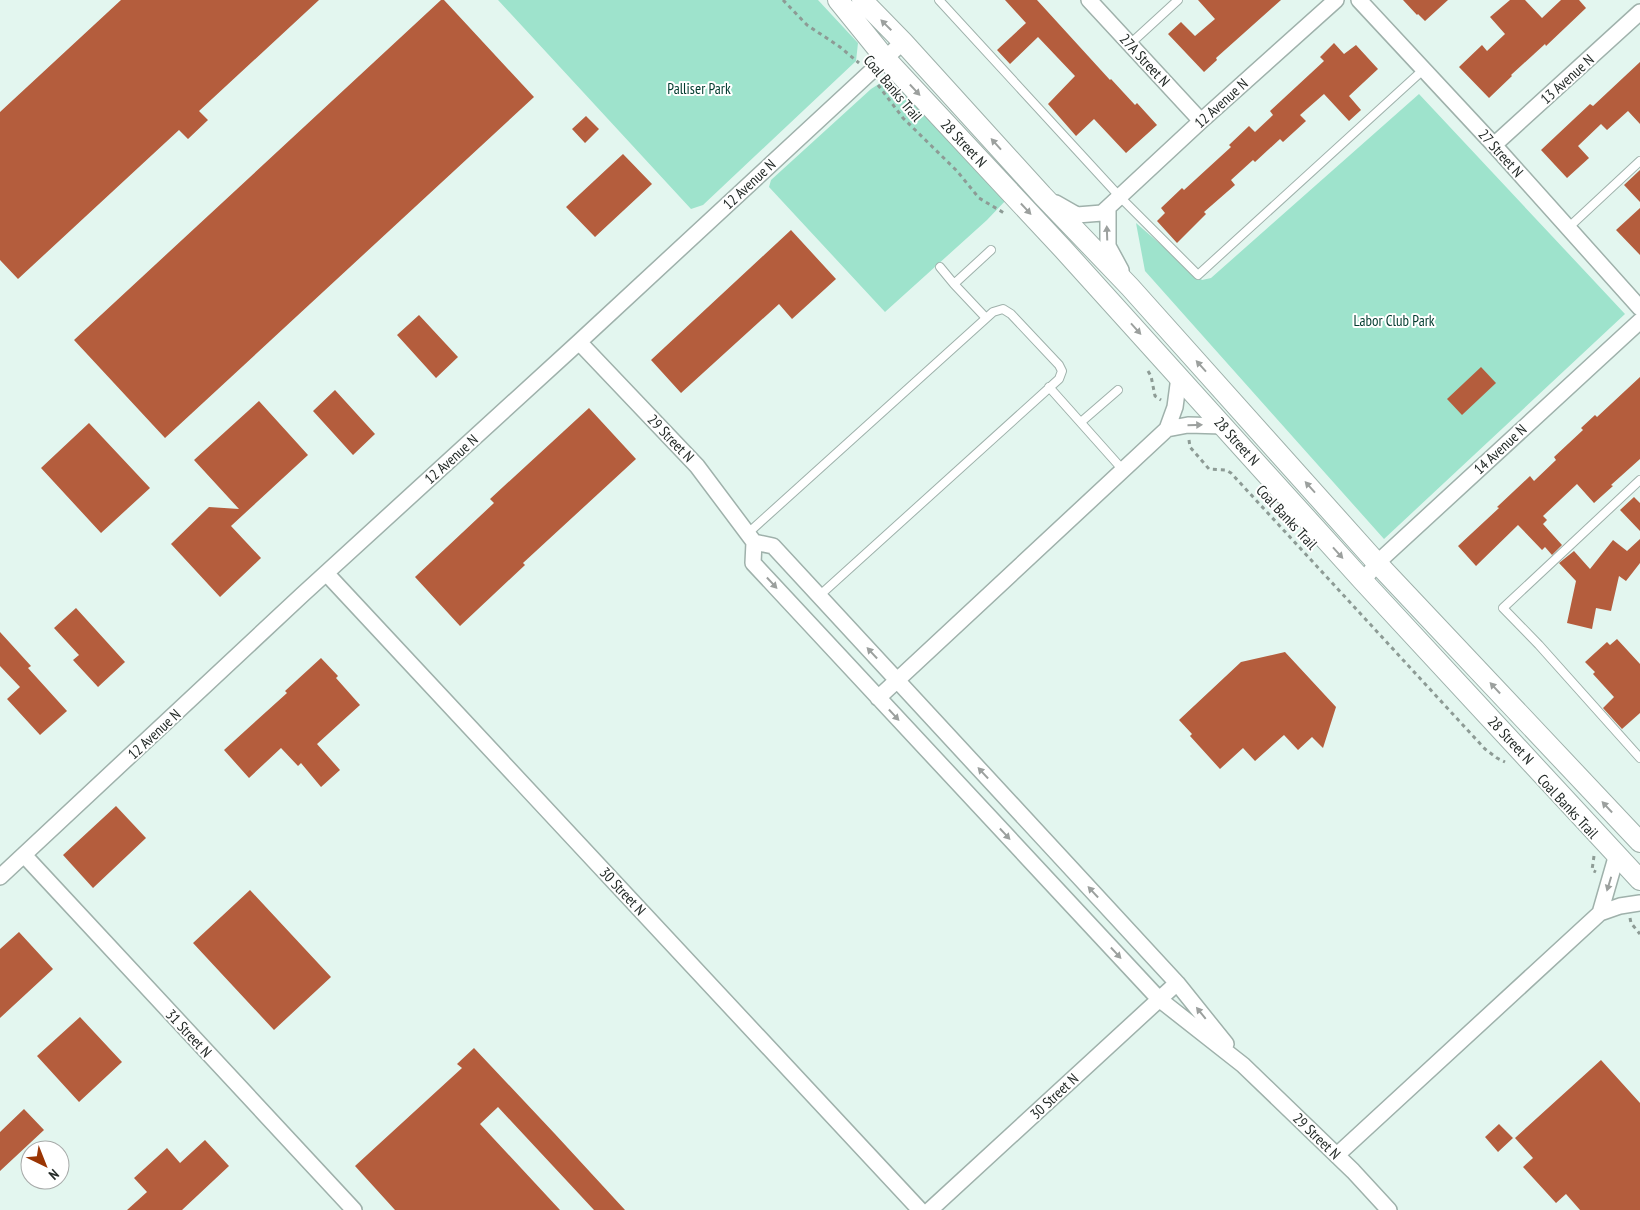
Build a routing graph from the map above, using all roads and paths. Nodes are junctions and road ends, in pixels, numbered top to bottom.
1 (783, 0) edge
2 (838, 0) edge
3 (862, 0) edge
4 (940, 0) edge
5 (1089, 0) edge
6 (1178, 0) edge
7 (1336, 0) edge
8 (1359, 0) edge
9 (1640, 12) edge
10 (903, 42) junction
11 (1130, 44) junction
12 (885, 58) junction
13 (1423, 70) junction
14 (868, 73) junction
15 (1200, 121) junction
16 (1494, 145) junction
17 (1640, 161) edge
18 (1042, 195) junction
19 (1120, 197) junction
20 (1108, 208) junction
21 (1009, 218) dead end
22 (1568, 228) junction
23 (991, 250) dead end
24 (940, 267) dead end
25 (954, 284) junction
26 (1130, 287) junction
27 (1640, 308) edge
28 (986, 318) junction
29 (1640, 321) edge
30 (579, 342) junction
31 (1147, 370) dead end
32 (1179, 377) junction
33 (1049, 387) junction
34 (1118, 390) dead end
35 (1175, 407) junction
36 (1080, 422) junction
37 (1188, 425) junction
38 (1223, 426) junction
39 (1168, 429) junction
40 (1123, 470) junction
41 (1640, 480) edge
42 (751, 538) junction
43 (1377, 563) junction
44 (326, 573) junction
45 (1363, 580) junction
46 (819, 596) junction
47 (897, 680) junction
48 (878, 698) junction
49 (1640, 758) edge
50 (1511, 765) dead end
51 (1640, 842) edge
52 (1592, 849) dead end
53 (1617, 854) junction
54 (24, 855) junction
55 (0, 877) edge
56 (1610, 880) junction
57 (1640, 880) edge
58 (1634, 904) edge
59 (1600, 913) junction
60 (1640, 934) edge
61 (1177, 983) junction
62 (1159, 1000) junction
63 (1243, 1065) junction
64 (1337, 1155) junction
65 (354, 1210) edge
66 (920, 1210) edge
67 (930, 1210) edge
68 (1389, 1210) edge

1 - 14 path, Coal Banks Trail
2 - 12 main road, 28 Street N
10 -> 3 main road, 28 Street N
4 - 19 lane
5 - 11 street, 27A Street N
6 - 11 lane
7 - 15 street, 12 Avenue N
8 - 13 street, 27 Street N
9 - 16 street, 13 Avenue N
10 - 12 street, 12 Avenue N
18 -> 10 main road, 28 Street N
11 - 15 street, 27A Street N
12 - 14 street, 12 Avenue N
12 -> 32 main road, 28 Street N
13 - 16 street, 27 Street N
13 - 19 lane
14 - 21 path, Coal Banks Trail
14 - 30 street, 12 Avenue N
15 - 19 street, 12 Avenue N
16 - 22 street, 27 Street N
17 - 22 lane
18 - 20 street, 12 Avenue N
18 - 26 main road, 28 Street N
19 - 20 street, 12 Avenue N
26 -> 20 street
22 - 27 street, 27 Street N
23 - 25 lane
24 - 25 lane
25 - 28 lane
43 -> 26 main road, 28 Street N
28 - 33 lane
28 - 42 lane
29 - 43 street, 14 Avenue N
30 - 42 street, 29 Street N
30 - 44 street, 12 Avenue N
31 - 35 path
32 - 35 street
32 - 38 main road, 28 Street N
33 - 36 lane
33 - 46 lane
34 - 36 lane
35 - 39 street
36 - 40 lane
37 -> 38 street
37 - 39 street
37 - 50 path, Coal Banks Trail
38 -> 45 main road, 28 Street N
39 - 40 street
40 - 47 street
41 - 49 lane
42 - 46 street
42 -> 48 street
43 - 45 street, 14 Avenue N
51 -> 43 main road, 28 Street N
44 - 54 street, 12 Avenue N
44 - 66 street, 30 Street N
45 - 53 main road, 28 Street N
47 -> 46 street
47 - 48 street
61 -> 47 street
48 -> 62 street
52 - 56 path, Coal Banks Trail
53 - 56 street
53 - 57 main road, 28 Street N
54 - 55 street, 12 Avenue N
54 - 65 street, 31 Street N
56 -> 59 street
58 - 59 street
58 - 60 path
59 - 64 street
61 - 62 street, 30 Street N
63 -> 61 street
62 - 63 street
62 - 67 street, 30 Street N
63 - 64 street, 29 Street N
64 - 68 street, 29 Street N

